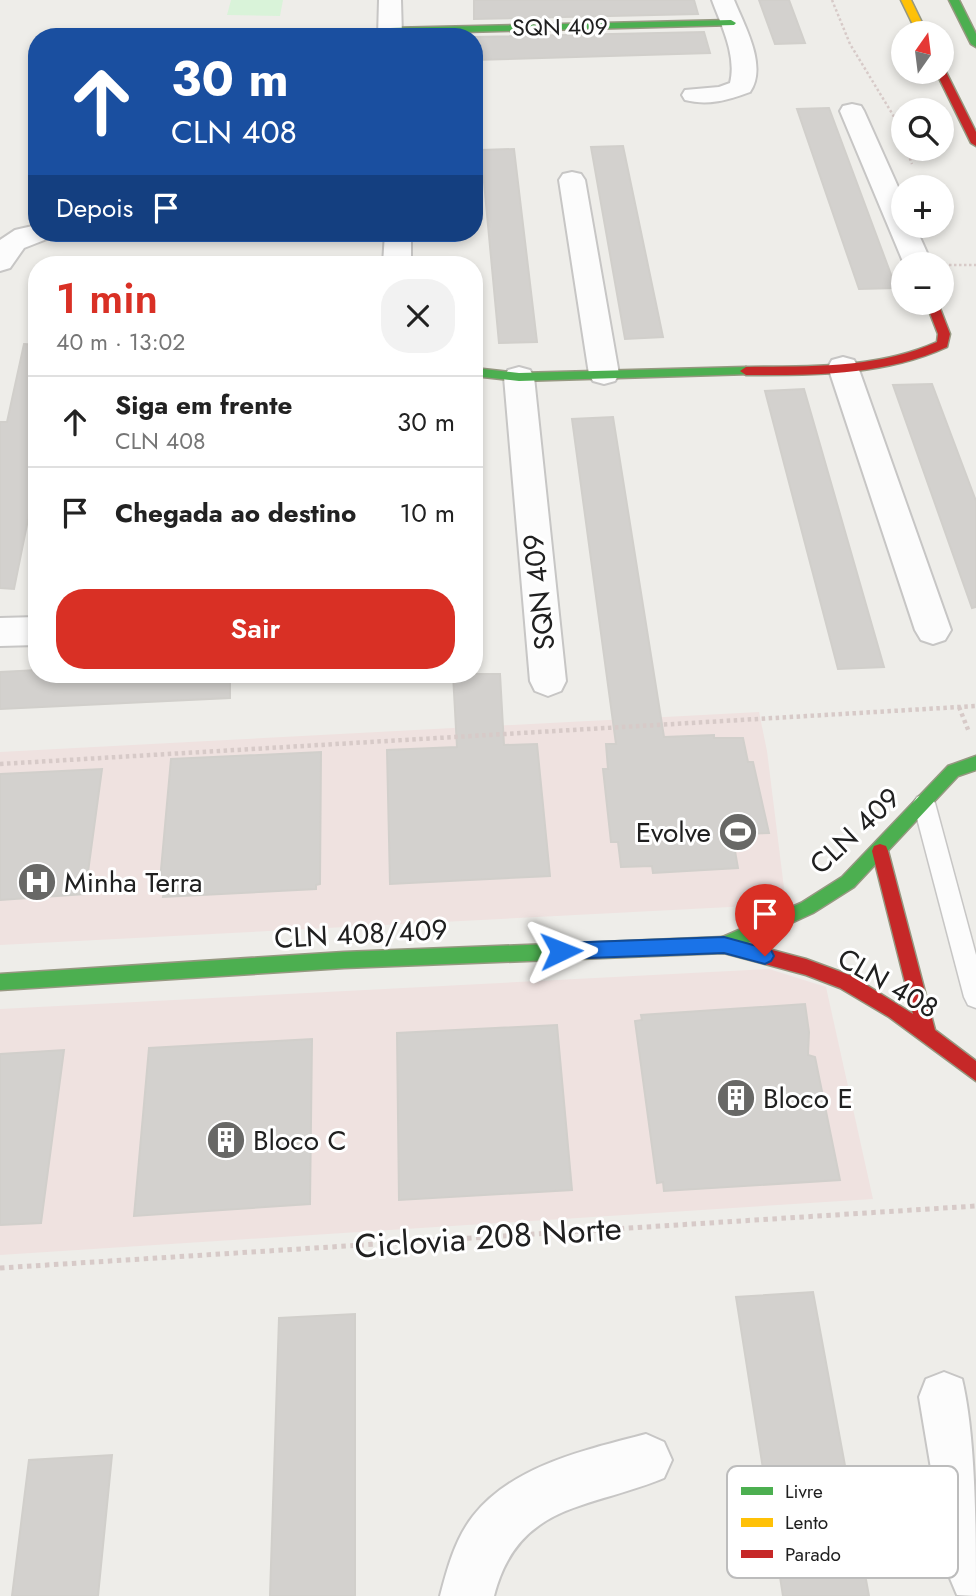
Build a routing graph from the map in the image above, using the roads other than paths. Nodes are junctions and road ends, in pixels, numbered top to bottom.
1 (390, 0) edge
2 (723, 0) edge
3 (906, 0) edge
4 (954, 0) edge
5 (916, 21) edge
6 (731, 23) junction
7 (390, 28) edge
8 (483, 31) edge
9 (976, 44) edge
10 (947, 84) edge
11 (694, 95) dead end
12 (852, 111) dead end
13 (976, 143) edge
14 (572, 180) dead end
15 (28, 236) edge
16 (913, 252) edge
17 (0, 262) edge
18 (937, 315) edge
19 (843, 368) junction
20 (483, 373) edge
21 (604, 374) junction
22 (519, 377) junction
23 (933, 629) dead end
24 (28, 631) edge
25 (0, 632) edge
26 (548, 681) dead end
27 (976, 763) edge
28 (924, 803) junction
29 (880, 850) junction
30 (724, 945) junction
31 (0, 982) edge
32 (976, 997) edge
33 (927, 1034) junction
34 (976, 1072) edge
35 (944, 1397) dead end
36 (646, 1460) dead end
37 (956, 1466) edge
38 (958, 1475) edge
39 (976, 1576) edge
40 (467, 1596) edge

1 - 7 street, SQN 409
2 - 6 street
3 - 5 street
4 - 9 street
6 - 8 street, SQN 409
6 - 11 street
10 - 13 street
12 - 16 street
14 - 21 street
15 - 17 street
18 - 19 street
19 - 21 street
19 - 23 street
20 - 22 street
21 - 22 street
22 - 26 street, SQN 409
24 - 25 street
27 - 28 street, CLN 409
28 - 29 street, CLN 409
28 - 32 lane
29 - 30 street, CLN 409
29 - 33 street
30 - 31 street, CLN 408/409
30 - 33 street, CLN 408
33 - 34 street, CLN 408
35 - 37 street
36 - 40 street
38 - 39 street

